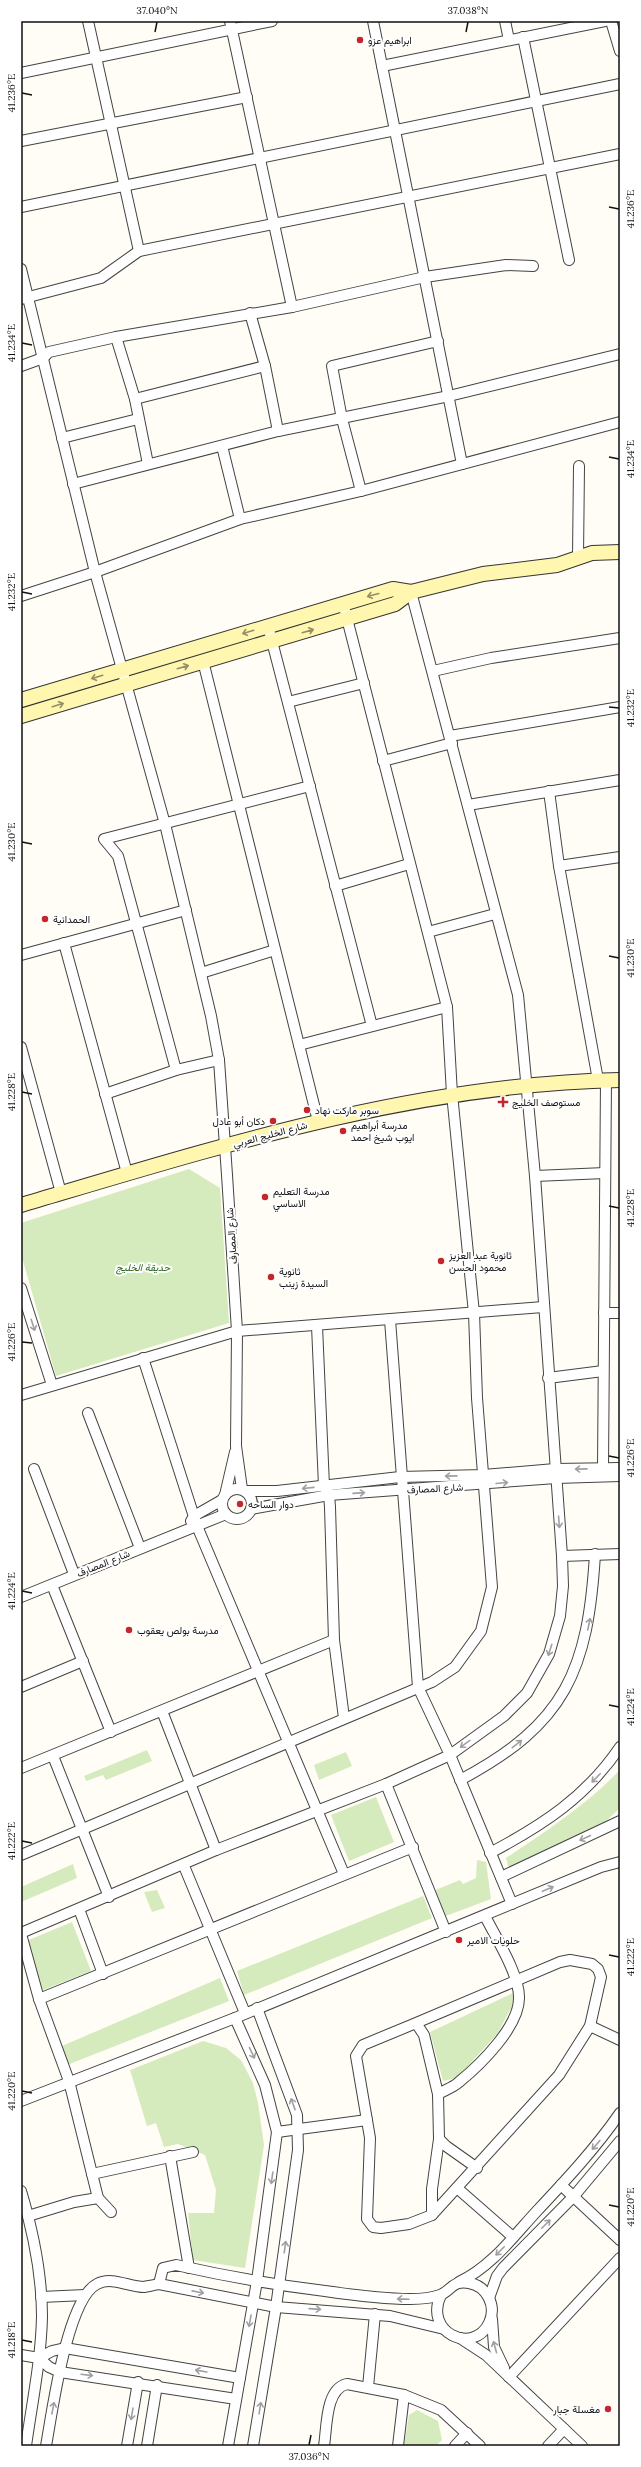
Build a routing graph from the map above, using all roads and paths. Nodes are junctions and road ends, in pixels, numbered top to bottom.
1 (88, 21) edge
2 (272, 21) edge
3 (373, 21) edge
4 (505, 21) edge
5 (605, 21) edge
6 (611, 21) edge
7 (231, 25) edge
8 (523, 37) junction
9 (509, 40) junction
10 (620, 51) edge
11 (96, 57) junction
12 (382, 66) junction
13 (21, 73) edge
14 (620, 84) edge
15 (247, 97) junction
16 (536, 101) junction
17 (111, 124) junction
18 (395, 130) junction
19 (21, 141) edge
20 (620, 154) edge
21 (260, 158) junction
22 (550, 167) junction
23 (125, 186) junction
24 (409, 197) junction
25 (21, 207) edge
26 (274, 223) junction
27 (139, 251) junction
28 (569, 260) dead end
29 (533, 266) dead end
30 (21, 269) edge
31 (425, 277) junction
32 (24, 298) edge
33 (292, 307) junction
34 (250, 313) junction
35 (116, 337) junction
36 (438, 341) junction
37 (620, 354) edge
38 (43, 358) junction
39 (21, 366) edge
40 (265, 366) junction
41 (449, 396) junction
42 (135, 398) junction
43 (138, 419) junction
44 (342, 419) junction
45 (620, 422) edge
46 (278, 431) junction
47 (62, 438) junction
48 (222, 446) junction
49 (148, 464) junction
50 (462, 464) junction
51 (579, 466) dead end
52 (73, 484) junction
53 (361, 491) junction
54 (240, 519) junction
55 (620, 552) edge
56 (578, 557) junction
57 (95, 572) junction
58 (411, 592) junction
59 (21, 596) edge
60 (342, 603) junction
61 (347, 619) junction
62 (268, 626) junction
63 (620, 638) edge
64 (272, 641) junction
65 (203, 661) junction
66 (121, 670) junction
67 (433, 671) junction
68 (364, 683) junction
69 (125, 684) junction
70 (21, 700) edge
71 (288, 702) junction
72 (620, 708) edge
73 (21, 716) edge
74 (451, 739) junction
75 (383, 761) junction
76 (620, 780) edge
77 (310, 786) junction
78 (549, 791) junction
79 (239, 805) junction
80 (468, 805) junction
81 (164, 824) junction
82 (620, 857) edge
83 (409, 864) junction
84 (559, 866) junction
85 (336, 886) junction
86 (186, 910) junction
87 (495, 914) junction
88 (137, 923) junction
89 (428, 932) junction
90 (64, 943) junction
91 (275, 950) junction
92 (21, 955) edge
93 (202, 972) junction
94 (447, 1008) junction
95 (372, 1026) junction
96 (299, 1045) junction
97 (21, 1047) edge
98 (219, 1060) junction
99 (176, 1070) junction
100 (608, 1080) edge
101 (527, 1085) junction
102 (105, 1094) junction
103 (452, 1094) junction
104 (318, 1121) junction
105 (224, 1147) junction
106 (127, 1173) junction
107 (605, 1173) junction
108 (535, 1176) junction
109 (61, 1193) junction
110 (21, 1205) edge
111 (21, 1288) edge
112 (543, 1307) junction
113 (474, 1313) junction
114 (604, 1313) junction
115 (620, 1314) edge
116 (390, 1320) junction
117 (317, 1326) junction
118 (237, 1331) junction
119 (143, 1358) junction
120 (603, 1371) junction
121 (548, 1378) junction
122 (52, 1385) junction
123 (21, 1395) edge
124 (88, 1412) dead end
125 (236, 1446) junction
126 (603, 1468) junction
127 (620, 1468) edge
128 (34, 1469) dead end
129 (556, 1474) junction
130 (620, 1476) edge
131 (400, 1477) junction
132 (483, 1480) junction
133 (244, 1490) junction
134 (401, 1490) junction
135 (326, 1491) junction
136 (224, 1498) junction
137 (251, 1509) junction
138 (226, 1514) junction
139 (195, 1521) junction
140 (140, 1548) junction
141 (595, 1554) junction
142 (620, 1554) edge
143 (562, 1556) junction
144 (74, 1574) junction
145 (52, 1584) junction
146 (21, 1597) edge
147 (334, 1640) junction
148 (83, 1661) junction
149 (260, 1671) junction
150 (418, 1687) junction
151 (21, 1688) edge
152 (162, 1711) junction
153 (344, 1718) junction
154 (111, 1732) junction
155 (287, 1742) junction
156 (620, 1747) edge
157 (450, 1755) junction
158 (52, 1756) junction
159 (21, 1768) edge
160 (460, 1780) junction
161 (189, 1784) junction
162 (386, 1784) junction
163 (317, 1811) junction
164 (620, 1821) edge
165 (83, 1830) junction
166 (413, 1847) junction
167 (216, 1850) junction
168 (490, 1853) junction
169 (21, 1855) edge
170 (620, 1862) edge
171 (184, 1866) junction
172 (344, 1874) junction
173 (501, 1876) junction
174 (109, 1896) junction
175 (512, 1904) junction
176 (79, 1909) junction
177 (485, 1916) junction
178 (211, 1928) junction
179 (446, 1932) junction
180 (21, 1933) edge
181 (103, 1974) junction
182 (515, 1979) junction
183 (40, 1999) junction
184 (257, 2008) junction
185 (245, 2013) junction
186 (235, 2018) junction
187 (416, 2023) junction
188 (590, 2026) junction
189 (620, 2040) edge
190 (69, 2081) junction
191 (438, 2094) junction
192 (21, 2101) edge
193 (620, 2114) edge
194 (367, 2120) junction
195 (298, 2129) junction
196 (277, 2132) junction
197 (439, 2138) junction
198 (620, 2141) edge
199 (192, 2152) dead end
200 (170, 2156) junction
201 (477, 2168) junction
202 (92, 2174) junction
203 (561, 2185) junction
204 (457, 2188) junction
205 (21, 2191) edge
206 (574, 2196) junction
207 (98, 2198) junction
208 (111, 2212) dead end
209 (432, 2215) junction
210 (28, 2216) junction
211 (513, 2238) junction
212 (620, 2240) edge
213 (620, 2258) edge
214 (189, 2268) junction
215 (257, 2281) junction
216 (159, 2284) junction
217 (280, 2285) junction
218 (452, 2285) junction
219 (85, 2295) junction
220 (441, 2295) junction
221 (41, 2297) junction
222 (490, 2298) junction
223 (253, 2302) junction
224 (276, 2307) junction
225 (375, 2314) junction
226 (492, 2314) junction
227 (444, 2330) junction
228 (460, 2338) junction
229 (65, 2348) junction
230 (21, 2355) edge
231 (39, 2358) junction
232 (60, 2372) junction
233 (509, 2377) junction
234 (240, 2378) junction
235 (138, 2382) junction
236 (157, 2385) junction
237 (368, 2387) junction
238 (404, 2395) junction
239 (236, 2399) junction
240 (564, 2429) junction
241 (467, 2433) junction
242 (26, 2446) edge
243 (46, 2446) edge
244 (127, 2446) edge
245 (147, 2446) edge
246 (228, 2446) edge
247 (253, 2446) edge
248 (324, 2446) edge
249 (398, 2446) edge
250 (455, 2446) edge
251 (480, 2446) edge
252 (548, 2446) edge
253 (582, 2446) edge

1 - 11 street
2 - 7 street
3 - 12 street
4 - 9 street
5 - 8 street
6 - 10 street
7 - 11 street
7 - 15 street
8 - 9 street
8 - 16 street
9 - 12 street
11 - 13 street
11 - 17 street
12 - 18 street
14 - 16 street
15 - 17 street
15 - 21 street
16 - 18 street
16 - 22 street
17 - 19 street
17 - 23 street
18 - 21 street
18 - 24 street
20 - 22 street
21 - 23 street
21 - 26 street
22 - 24 street
22 - 28 street
23 - 25 street
23 - 27 street
24 - 26 street
24 - 31 street
26 - 27 street
26 - 33 street
27 - 32 street
29 - 31 street
30 - 32 street, شارع المصارف
31 - 33 street
31 - 36 street
32 - 38 street, شارع المصارف
33 - 34 street
34 - 35 street
34 - 40 street
35 - 38 street
35 - 42 street
36 - 41 street
36 - 44 street
37 - 41 street
38 - 39 street
38 - 47 street, شارع المصارف
40 - 42 street
40 - 46 street
41 - 44 street
41 - 50 street
42 - 43 street
43 - 47 street
43 - 49 street
44 - 46 street
44 - 53 street
45 - 50 street
46 - 48 street
47 - 52 street, شارع المصارف
48 - 49 street
48 - 54 street
49 - 52 street
50 - 53 street
51 - 56 street
52 - 57 street, شارع المصارف
53 - 54 street
54 - 57 street
55 - 56 street
56 - 58 street
57 - 59 street
57 - 66 street, شارع المصارف
58 -> 60 street
58 - 61 street
58 - 67 street
60 - 61 street
60 - 62 street
64 -> 61 street
61 - 68 street
62 - 64 street
62 -> 66 street
63 - 67 street
64 - 65 street
64 - 71 street
69 -> 65 street
65 - 79 street
66 - 69 street, شارع المصارف
66 -> 70 street
67 - 74 street
68 - 71 street
68 - 75 street
73 -> 69 street
69 - 81 street, شارع المصارف
71 - 77 street
72 - 74 street
74 - 75 street
74 - 80 street
75 - 83 street
76 - 78 street
77 - 79 street
77 - 85 street
78 - 80 street
78 - 84 street
79 - 81 street
79 - 91 street
80 - 87 street
81 - 86 street, شارع المصارف
81 - 88 street
82 - 84 street
83 - 85 street
83 - 89 street
84 - 100 street
85 - 95 street
86 - 88 street
86 - 93 street, شارع المصارف
87 - 89 street
87 - 101 street
88 - 90 street
88 - 99 street
89 - 94 street
90 - 92 street
90 - 102 street
91 - 93 street
91 - 96 street
93 - 98 street, شارع المصارف
94 - 95 street
94 - 103 street
95 - 96 street
96 - 104 street
97 - 109 street
98 - 99 street
98 - 105 street, شارع المصارف
99 - 102 street
100 - 101 street, شارع الخليج العربي
100 - 107 street
101 - 103 street, شارع الخليج العربي
101 - 108 street
102 - 106 street
103 - 104 street, شارع الخليج العربي
103 - 113 street
104 - 105 street, شارع الخليج العربي
105 - 106 street, شارع الخليج العربي
105 - 118 street, شارع المصارف
106 - 109 street, شارع الخليج العربي
107 - 108 street
107 - 114 street
108 - 112 street
109 - 110 street, شارع الخليج العربي
111 -> 122 street
112 - 113 street
112 - 121 street
113 - 116 street
113 - 132 street
114 - 115 street
114 - 120 street
116 - 117 street
116 - 131 street
117 - 118 street
117 - 135 street
118 - 119 street
118 - 125 street, شارع المصارف
119 - 122 street
119 - 139 street
120 - 121 street
120 - 126 street
121 - 129 street
122 - 123 street
124 - 140 street
125 - 133 street, شارع المصارف
125 - 136 street, شارع المصارف
126 - 127 street
126 -> 129 street
128 - 144 street
129 - 130 street
129 - 132 street
129 -> 143 street
132 -> 131 street
131 - 134 street
131 - 135 street
132 - 134 street, شارع المصارف
132 - 150 street
135 -> 133 street
133 - 136 street
133 - 137 street
135 -> 134 street, شارع المصارف
134 - 150 street
135 - 137 street, شارع المصارف
135 - 147 street
136 - 138 street
136 - 139 street
137 - 138 street
138 - 139 street
139 - 140 street, شارع المصارف
139 - 149 street
140 - 144 street, شارع المصارف
141 - 142 street
141 - 143 street
160 -> 141 street
143 -> 157 street
144 - 145 street, شارع المصارف
145 - 146 street, شارع المصارف
145 - 148 street
147 - 149 street
147 - 153 street
148 - 151 street
148 - 154 street
149 - 152 street
149 - 155 street
150 - 153 street
150 - 157 street
152 - 154 street
152 - 161 street
153 - 155 street
154 - 158 street
155 - 161 street
155 - 163 street
156 -> 168 street
157 - 160 street
157 - 162 street
158 - 159 street
158 - 165 street
160 - 168 street
161 - 165 street
161 - 167 street
162 - 163 street
162 - 166 street
163 - 167 street
163 - 172 street
164 -> 173 street
165 - 169 street
165 - 174 street
166 - 172 street
166 - 179 street
167 - 171 street
168 - 173 street
175 -> 170 street
171 - 174 street
171 - 178 street
172 - 178 street
173 - 175 street
174 - 176 street
175 - 177 street
176 - 180 street
176 - 181 street
177 - 179 street
177 - 182 street
178 - 181 street
178 - 185 street
179 - 184 street
180 - 183 street
181 - 183 street
182 - 187 street
182 - 188 street
182 - 191 street
183 - 190 street
184 - 185 street
195 -> 184 street
185 - 186 street
186 - 190 street
186 -> 196 street
187 - 191 street
187 - 194 street
188 - 189 street
188 - 201 street
190 - 192 street
190 - 202 street
191 - 197 street
193 -> 203 street
194 - 195 street
194 - 209 street
195 - 196 street
217 -> 195 street
196 -> 215 street
197 - 201 street
197 - 209 street
198 - 206 street
199 - 200 street
200 - 202 street
200 - 214 street
201 - 204 street
202 - 207 street
203 - 206 street
203 - 211 street
204 - 209 street
204 - 211 street
205 - 210 street
206 - 212 street
222 -> 206 street
207 - 208 street
207 - 210 street
210 - 221 street
211 -> 218 street
213 - 233 street
214 - 215 street
214 - 216 street
215 - 217 street
215 - 223 street
216 - 219 street
216 -> 223 street
220 -> 217 street
217 - 224 street
218 - 220 street
218 - 222 street
219 - 221 street
219 - 229 street
220 - 227 street
221 - 231 street
222 - 226 street
223 - 224 street
223 -> 234 street
224 -> 225 street
247 -> 224 street
225 - 227 street
225 - 237 street
226 - 228 street
233 -> 226 street
227 - 228 street
228 - 233 street
229 - 231 street
229 - 232 street
234 -> 229 street
230 - 231 street
231 - 232 street
231 - 242 street
232 -> 235 street
243 -> 232 street
233 - 240 street
234 - 239 street
235 - 236 street
235 -> 244 street
236 - 239 street
236 - 245 street
237 - 238 street
237 - 248 street
238 - 241 street
238 - 249 street
239 - 246 street
240 - 252 street
240 - 253 street
241 - 250 street
241 - 251 street

